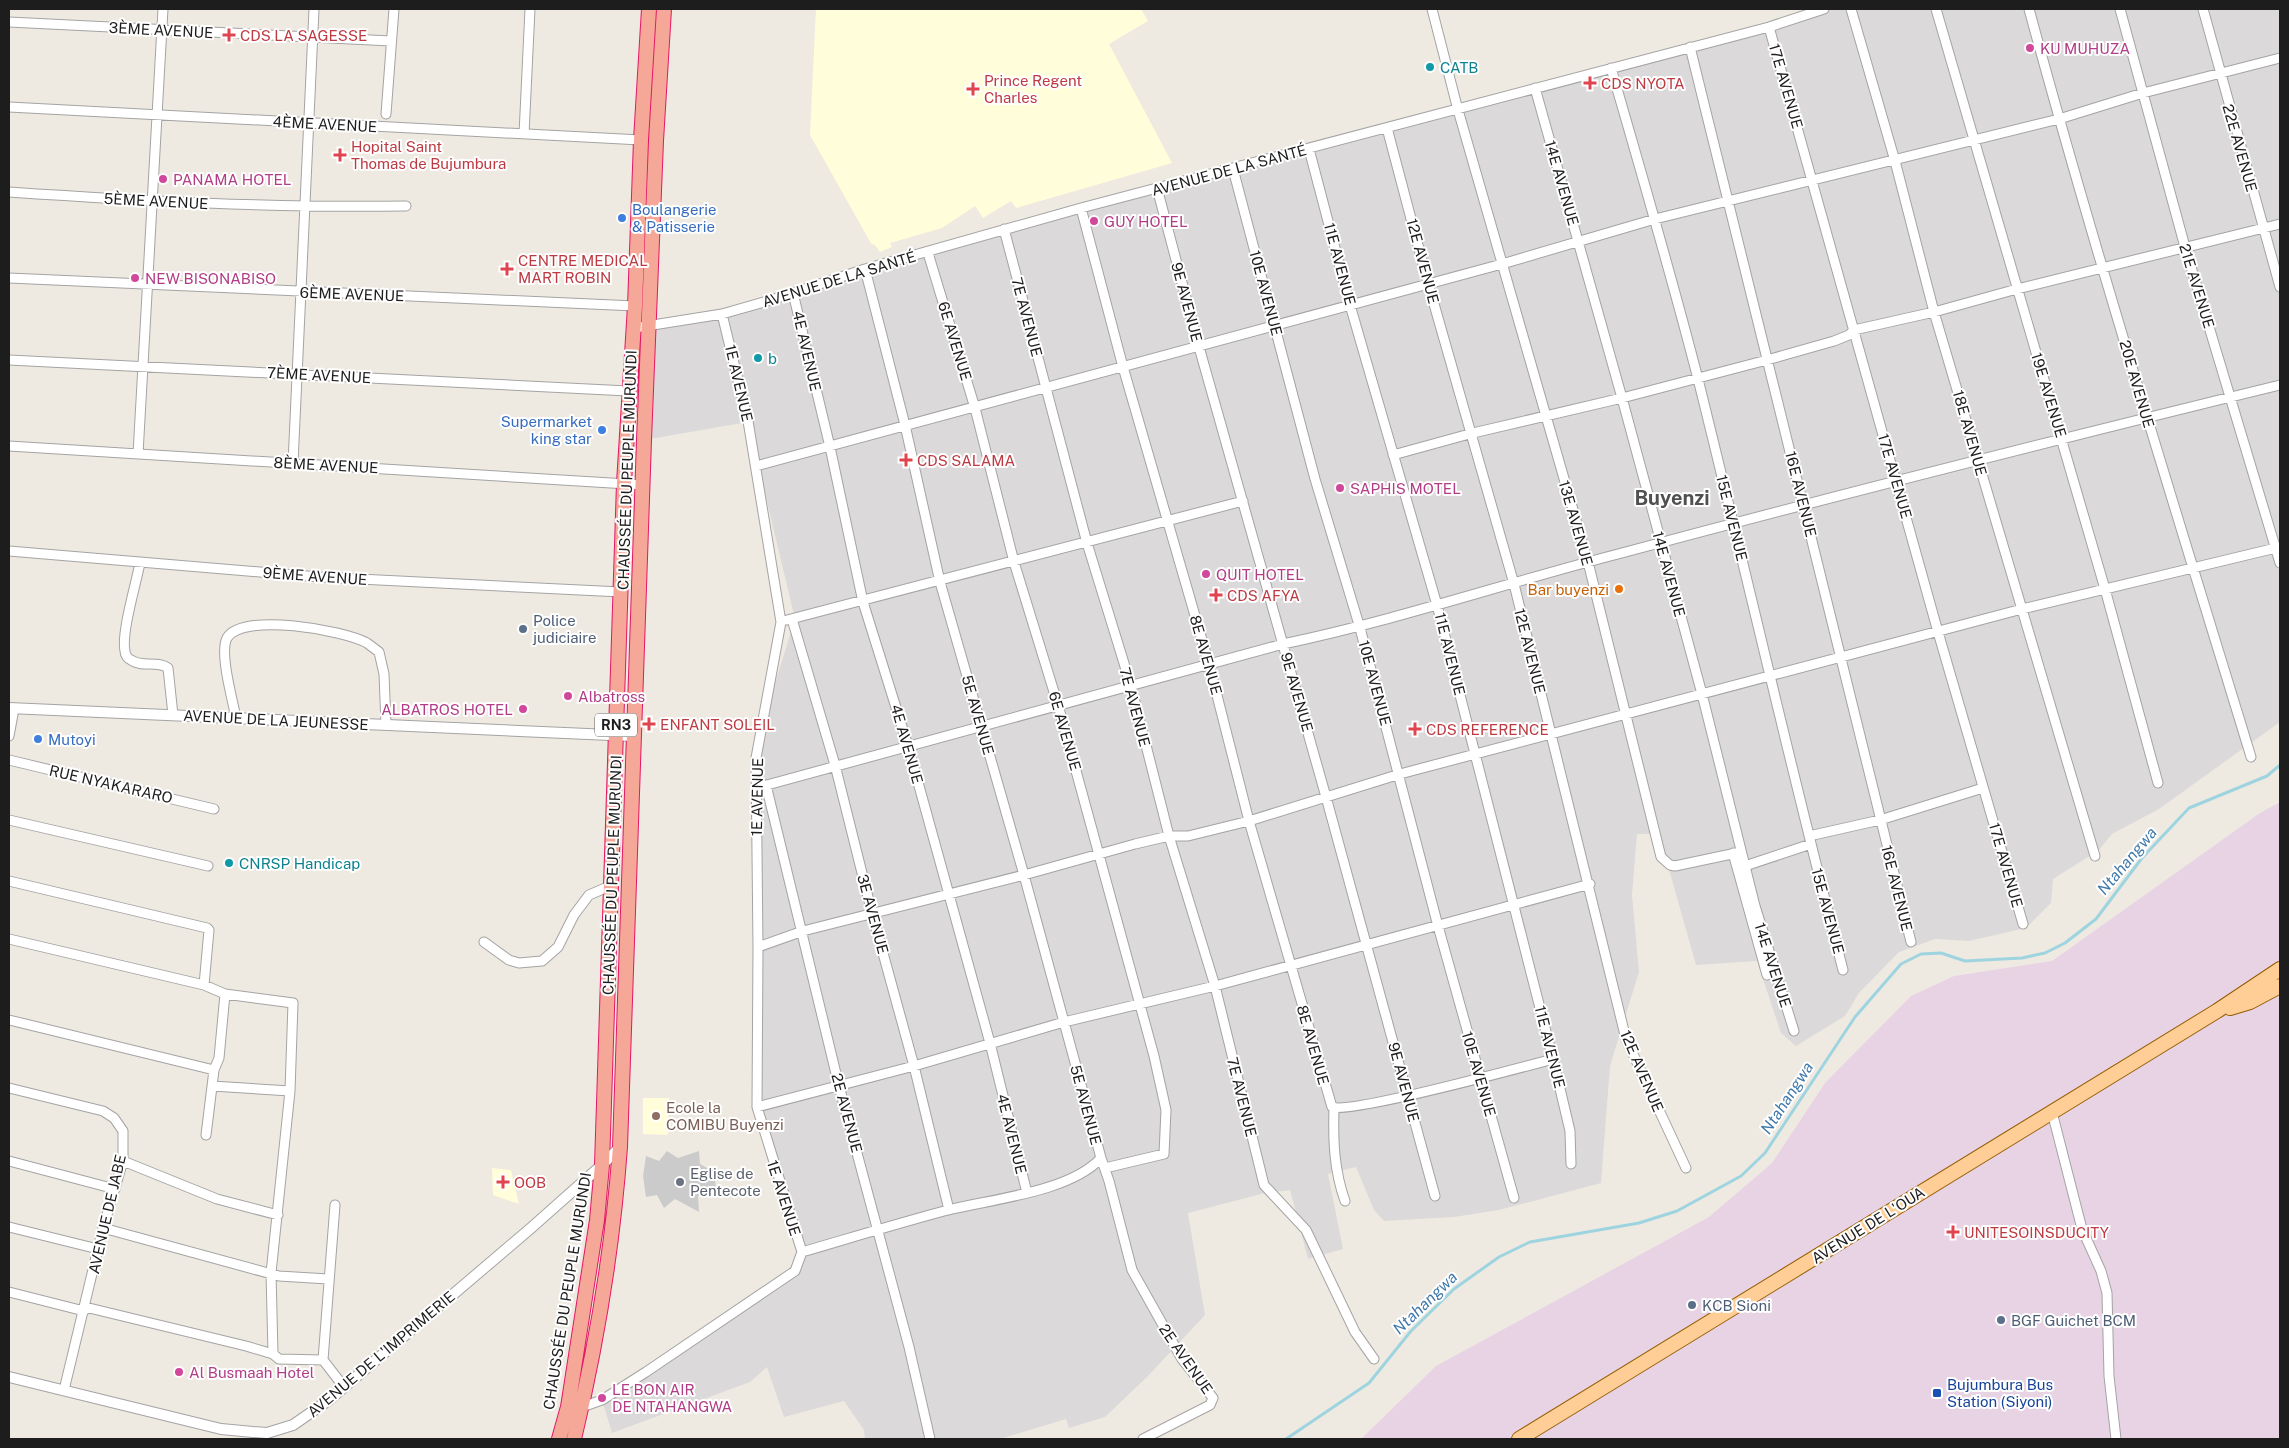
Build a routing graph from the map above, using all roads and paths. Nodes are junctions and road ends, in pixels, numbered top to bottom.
1 (163, 9) edge
2 (314, 9) edge
3 (394, 9) edge
4 (530, 9) edge
5 (649, 9) edge
6 (664, 9) edge
7 (1432, 9) edge
8 (1824, 9) edge
9 (1851, 9) edge
10 (1936, 9) edge
11 (2029, 9) edge
12 (2120, 9) edge
13 (2202, 9) edge
14 (9, 22) edge
15 (1769, 27) junction
16 (161, 29) junction
17 (313, 38) junction
18 (390, 41) junction
19 (1690, 47) junction
20 (2280, 58) edge
21 (1610, 68) junction
22 (2219, 74) junction
23 (1535, 88) junction
24 (2143, 93) junction
25 (9, 108) edge
26 (1458, 110) junction
27 (156, 114) junction
28 (386, 114) dead end
29 (2059, 119) junction
30 (308, 123) junction
31 (1387, 128) junction
32 (524, 134) junction
33 (641, 140) junction
34 (1976, 140) junction
35 (1309, 148) junction
36 (1894, 161) junction
37 (1233, 169) junction
38 (1812, 180) junction
39 (1157, 188) junction
40 (9, 192) edge
41 (1728, 201) junction
42 (152, 202) junction
43 (406, 206) dead end
44 (304, 208) junction
45 (1081, 208) junction
46 (1655, 219) junction
47 (2280, 224) edge
48 (2263, 228) junction
49 (1004, 229) junction
50 (1578, 241) junction
51 (2185, 247) junction
52 (928, 253) junction
53 (1502, 264) junction
54 (2103, 268) junction
55 (865, 269) junction
56 (9, 278) edge
57 (1428, 283) junction
58 (147, 284) junction
59 (2280, 287) edge
60 (2017, 289) junction
61 (302, 292) junction
62 (793, 293) junction
63 (1350, 305) junction
64 (635, 306) junction
65 (1934, 312) junction
66 (722, 314) junction
67 (1274, 326) junction
68 (648, 327) junction
69 (634, 328) junction
70 (1854, 330) junction
71 (1199, 347) junction
72 (9, 360) edge
73 (1767, 360) junction
74 (143, 367) junction
75 (1123, 367) junction
76 (297, 373) junction
77 (1697, 377) junction
78 (2280, 385) edge
79 (1046, 389) junction
80 (628, 392) junction
81 (1622, 398) junction
82 (2230, 398) junction
83 (975, 408) junction
84 (1545, 416) junction
85 (2146, 418) junction
86 (905, 424) junction
87 (1472, 433) junction
88 (2062, 438) junction
89 (9, 446) edge
90 (830, 447) junction
91 (138, 454) junction
92 (1393, 455) junction
93 (1978, 460) junction
94 (293, 463) junction
95 (756, 466) junction
96 (1896, 481) junction
97 (624, 484) junction
98 (644, 485) junction
99 (1243, 501) junction
100 (1804, 505) junction
101 (1167, 521) junction
102 (1733, 523) junction
103 (1660, 542) junction
104 (1087, 543) junction
105 (2278, 548) edge
106 (9, 551) edge
107 (1014, 562) junction
108 (1588, 562) junction
109 (140, 563) junction
110 (2280, 563) edge
111 (2194, 569) junction
112 (940, 582) junction
113 (1514, 584) junction
114 (2105, 589) junction
115 (622, 592) junction
116 (862, 602) junction
117 (1438, 605) junction
118 (2022, 609) junction
119 (792, 619) junction
120 (781, 622) junction
121 (1360, 628) junction
122 (1938, 632) junction
123 (1283, 644) junction
124 (1841, 657) junction
125 (1210, 664) junction
126 (1770, 676) junction
127 (1131, 686) junction
128 (1702, 694) junction
129 (1058, 705) junction
130 (11, 708) edge
131 (1627, 714) junction
132 (173, 715) junction
133 (236, 718) junction
134 (386, 725) junction
135 (982, 725) junction
136 (615, 735) junction
137 (1551, 735) junction
138 (9, 736) edge
139 (633, 736) junction
140 (908, 746) junction
141 (1475, 755) junction
142 (2251, 757) dead end
143 (9, 760) edge
144 (835, 765) junction
145 (1400, 774) junction
146 (2158, 783) dead end
147 (766, 785) junction
148 (756, 788) junction
149 (1984, 788) junction
150 (1326, 796) junction
151 (214, 809) dead end
152 (9, 820) edge
153 (1880, 820) junction
154 (1249, 821) junction
155 (1169, 836) junction
156 (1810, 840) junction
157 (1737, 852) junction
158 (1099, 853) junction
159 (2095, 856) dead end
160 (208, 866) dead end
161 (1745, 866) junction
162 (1024, 875) junction
163 (9, 881) edge
164 (1590, 884) junction
165 (610, 886) junction
166 (948, 894) junction
167 (1513, 904) junction
168 (872, 913) junction
169 (2023, 924) dead end
170 (1438, 926) junction
171 (803, 931) junction
172 (9, 939) edge
173 (484, 942) dead end
174 (1911, 942) dead end
175 (1366, 944) junction
176 (758, 947) junction
177 (1290, 966) junction
178 (2280, 969) edge
179 (1843, 970) dead end
180 (1767, 975) dead end
181 (204, 985) junction
182 (1215, 986) junction
183 (2280, 986) edge
184 (225, 994) junction
185 (1140, 1004) junction
186 (2217, 1011) junction
187 (9, 1020) edge
188 (1064, 1022) junction
189 (1794, 1031) dead end
190 (990, 1044) junction
191 (1553, 1059) junction
192 (914, 1066) junction
193 (214, 1070) junction
194 (1480, 1078) junction
195 (212, 1086) junction
196 (839, 1086) junction
197 (9, 1088) edge
198 (290, 1091) junction
199 (1407, 1095) junction
200 (1332, 1105) junction
201 (757, 1107) junction
202 (2052, 1112) junction
203 (206, 1135) dead end
204 (620, 1147) junction
205 (1101, 1158) junction
206 (9, 1161) edge
207 (123, 1161) junction
208 (1571, 1164) dead end
209 (602, 1165) junction
210 (1105, 1168) junction
211 (1686, 1168) dead end
212 (115, 1189) junction
213 (1026, 1192) junction
214 (1435, 1196) dead end
215 (1514, 1198) dead end
216 (1345, 1200) dead end
217 (334, 1205) dead end
218 (948, 1210) junction
219 (278, 1215) junction
220 (9, 1227) edge
221 (103, 1228) junction
222 (878, 1229) junction
223 (98, 1249) junction
224 (802, 1252) junction
225 (271, 1273) junction
226 (328, 1279) junction
227 (9, 1292) edge
228 (85, 1309) junction
229 (273, 1354) junction
230 (1374, 1359) dead end
231 (323, 1360) junction
232 (9, 1377) edge
233 (344, 1387) junction
234 (64, 1390) junction
235 (575, 1407) junction
236 (1536, 1435) edge
237 (559, 1439) edge
238 (574, 1439) edge
239 (930, 1439) edge
240 (1143, 1439) edge
241 (1519, 1439) edge
242 (2116, 1439) edge

1 - 16 street
2 - 17 street
3 - 18 street
4 - 32 street
5 - 33 highway, CHAUSSÉE DU PEUPLE MURUNDI / RN3
6 - 68 highway, CHAUSSÉE DU PEUPLE MURUNDI / RN3
7 - 26 street, 13E AVENUE
8 - 15 street, AVENUE DE LA SANTÉ
9 - 36 street, 18E AVENUE
10 - 34 street, 19E AVENUE
11 - 29 street, 20E AVENUE
12 - 24 street, 21E AVENUE
13 - 22 street, 22E AVENUE
14 - 16 street, 3ÈME AVENUE
15 - 19 street, AVENUE DE LA SANTÉ
15 - 38 street, 17E AVENUE
16 - 17 street, 3ÈME AVENUE
16 - 27 street
17 - 18 street, 3ÈME AVENUE
17 - 30 street
18 - 28 street
19 - 21 street, AVENUE DE LA SANTÉ
19 - 41 street, 16E AVENUE
20 - 22 street
21 - 23 street, AVENUE DE LA SANTÉ
21 - 46 street, 15E AVENUE
22 - 24 street
22 - 48 street, 22E AVENUE
23 - 26 street, AVENUE DE LA SANTÉ
23 - 50 street, 14E AVENUE
24 - 29 street
24 - 51 street, 21E AVENUE
25 - 27 street, 4ÈME AVENUE
26 - 31 street, AVENUE DE LA SANTÉ
26 - 53 street, 13E AVENUE
27 - 30 street, 4ÈME AVENUE
27 - 42 street
29 - 34 street
29 - 54 street, 20E AVENUE
30 - 32 street, 4ÈME AVENUE
30 - 44 street
31 - 35 street, AVENUE DE LA SANTÉ
31 - 57 street, 12E AVENUE
32 - 33 street, 4ÈME AVENUE
33 - 64 highway, CHAUSSÉE DU PEUPLE MURUNDI / RN3
34 - 36 street
34 - 60 street, 19E AVENUE
35 - 37 street, AVENUE DE LA SANTÉ
35 - 63 street, 11E AVENUE
36 - 38 street
36 - 65 street, 18E AVENUE
37 - 39 street, AVENUE DE LA SANTÉ
37 - 67 street, 10E AVENUE
38 - 41 street
38 - 70 street, 17E AVENUE
39 - 45 street, AVENUE DE LA SANTÉ
39 - 71 street, 9E AVENUE
40 - 42 street, 5ÈME AVENUE
41 - 46 street
41 - 73 street, 16E AVENUE
42 - 44 street, 5ÈME AVENUE
42 - 58 street
43 - 44 street, 5ÈME AVENUE
44 - 61 street
45 - 49 street, AVENUE DE LA SANTÉ
45 - 75 street, 8E AVENUE
46 - 50 street
46 - 77 street, 15E AVENUE
47 - 48 street
48 - 51 street
48 - 59 street, 22E AVENUE
49 - 52 street, AVENUE DE LA SANTÉ
49 - 79 street, 7E AVENUE
50 - 53 street
50 - 81 street, 14E AVENUE
51 - 54 street
51 - 82 street, 21E AVENUE
52 - 55 street, AVENUE DE LA SANTÉ
52 - 83 street, 6E AVENUE
53 - 57 street
53 - 84 street, 13E AVENUE
54 - 60 street
54 - 85 street, 20E AVENUE
55 - 62 street, AVENUE DE LA SANTÉ
55 - 86 street, 5E AVENUE
56 - 58 street, 6ÈME AVENUE
57 - 63 street
57 - 87 street, 12E AVENUE
58 - 61 street, 6ÈME AVENUE
58 - 74 street
60 - 65 street
60 - 88 street, 19E AVENUE
61 - 64 street, 6ÈME AVENUE
61 - 76 street
62 - 66 street, AVENUE DE LA SANTÉ
62 - 90 street, 4E AVENUE
63 - 67 street
63 - 92 street, 11E AVENUE
64 - 69 highway, CHAUSSÉE DU PEUPLE MURUNDI / RN3
65 - 70 street
65 - 93 street, 18E AVENUE
66 - 68 street, AVENUE DE LA SANTÉ
66 - 95 street, 1E AVENUE
67 - 71 street
67 - 121 street, 10E AVENUE
68 - 69 street, AVENUE DE LA SANTÉ
68 - 98 highway, CHAUSSÉE DU PEUPLE MURUNDI / RN3
69 - 80 highway, CHAUSSÉE DU PEUPLE MURUNDI / RN3
70 - 73 street
70 - 96 street, 17E AVENUE
71 - 75 street
71 - 99 street, 9E AVENUE
72 - 74 street, 7ÈME AVENUE
73 - 77 street
73 - 100 street, 16E AVENUE
74 - 76 street, 7ÈME AVENUE
74 - 91 street
75 - 79 street
75 - 101 street, 8E AVENUE
76 - 80 street, 7ÈME AVENUE
76 - 94 street
77 - 81 street
77 - 102 street, 15E AVENUE
78 - 82 street
79 - 83 street
79 - 104 street, 7E AVENUE
80 - 97 highway, CHAUSSÉE DU PEUPLE MURUNDI / RN3
81 - 84 street
81 - 103 street, 14E AVENUE
82 - 85 street
82 - 105 street, 21E AVENUE
83 - 86 street
83 - 107 street, 6E AVENUE
84 - 87 street
84 - 108 street, 13E AVENUE
85 - 88 street
85 - 111 street, 20E AVENUE
86 - 90 street
86 - 112 street, 5E AVENUE
87 - 92 street
87 - 113 street, 12E AVENUE
88 - 93 street
88 - 114 street, 19E AVENUE
89 - 91 street, 8ÈME AVENUE
90 - 95 street
90 - 116 street, 4E AVENUE
91 - 94 street, 8ÈME AVENUE
92 - 117 street, 11E AVENUE
93 - 96 street
93 - 118 street, 18E AVENUE
94 - 97 street, 8ÈME AVENUE
95 - 120 street, 1E AVENUE
96 - 100 street
96 - 122 street, 17E AVENUE
97 - 98 street, 8ÈME AVENUE
97 - 115 highway, CHAUSSÉE DU PEUPLE MURUNDI / RN3
98 - 139 highway, CHAUSSÉE DU PEUPLE MURUNDI / RN3
99 - 101 street
99 - 123 street, 9E AVENUE
100 - 102 street
100 - 124 street, 16E AVENUE
101 - 104 street
101 - 125 street, 8E AVENUE
102 - 103 street
102 - 126 street, 15E AVENUE
103 - 108 street
103 - 128 street, 14E AVENUE
104 - 107 street
104 - 127 street, 7E AVENUE
105 - 110 street, 21E AVENUE
105 - 111 street
106 - 109 street, 9ÈME AVENUE
107 - 112 street
107 - 129 street, 6E AVENUE
108 - 113 street
108 - 131 street, 13E AVENUE
109 - 115 street, 9ÈME AVENUE
109 - 132 street
111 - 114 street
111 - 142 street, 20E AVENUE
112 - 116 street
112 - 135 street, 5E AVENUE
113 - 117 street
113 - 137 street, 12E AVENUE
114 - 118 street
114 - 146 street, 19E AVENUE
115 - 136 highway, CHAUSSÉE DU PEUPLE MURUNDI / RN3
116 - 119 street
116 - 140 street, 4E AVENUE
117 - 121 street
117 - 141 street, 11E AVENUE
118 - 122 street
118 - 159 street, 18E AVENUE
119 - 120 street
119 - 144 street, 3E AVENUE
120 - 148 street, 1E AVENUE
121 - 123 street
121 - 145 street, 10E AVENUE
122 - 124 street
122 - 149 street, 17E AVENUE
123 - 125 street
123 - 150 street, 9E AVENUE
124 - 126 street
124 - 153 street, 16E AVENUE
125 - 127 street
125 - 154 street, 8E AVENUE
126 - 128 street
126 - 156 street, 15E AVENUE
127 - 129 street
127 - 155 street, 7E AVENUE
128 - 131 street
128 - 157 street, 14E AVENUE
129 - 135 street
129 - 158 street, 6E AVENUE
130 - 132 street, AVENUE DE LA JEUNESSE
130 - 138 street
131 - 137 street
131 - 157 street, 13E AVENUE
132 - 133 street, AVENUE DE LA JEUNESSE
133 - 134 street, AVENUE DE LA JEUNESSE
133 - 134 street
134 - 136 street, AVENUE DE LA JEUNESSE
135 - 140 street
135 - 162 street, 5E AVENUE
136 - 139 street, AVENUE DE LA JEUNESSE
136 - 165 highway, CHAUSSÉE DU PEUPLE MURUNDI / RN3
137 - 141 street
137 - 164 street, 12E AVENUE
139 - 204 highway, CHAUSSÉE DU PEUPLE MURUNDI / RN3
140 - 144 street
140 - 166 street, 4E AVENUE
141 - 145 street
141 - 167 street, 11E AVENUE
143 - 151 street, RUE NYAKARARO
144 - 147 street
144 - 168 street, 3E AVENUE
145 - 150 street
145 - 170 street, 10E AVENUE
147 - 148 street
147 - 171 street, 2E AVENUE
148 - 176 street, 1E AVENUE
149 - 153 street
149 - 169 street, 17E AVENUE
150 - 154 street
150 - 175 street, 9E AVENUE
152 - 160 street
153 - 156 street
153 - 174 street, 16E AVENUE
154 - 155 street
154 - 177 street, 8E AVENUE
155 - 158 street
155 - 182 street, 7E AVENUE
156 - 161 street
156 - 179 street, 15E AVENUE
157 - 161 street, 14E AVENUE
157 - 180 street
158 - 162 street
158 - 185 street, 6E AVENUE
161 - 189 street, 14E AVENUE
162 - 166 street
162 - 188 street, 5E AVENUE
163 - 181 street
164 - 167 street
164 - 211 street, 12E AVENUE
165 - 173 street
165 - 209 highway, CHAUSSÉE DU PEUPLE MURUNDI / RN3
166 - 168 street
166 - 190 street, 4E AVENUE
167 - 170 street
167 - 191 street, 11E AVENUE
168 - 171 street
168 - 192 street, 3E AVENUE
170 - 175 street
170 - 194 street, 10E AVENUE
171 - 176 street
171 - 196 street, 2E AVENUE
172 - 181 street
175 - 177 street
175 - 199 street, 9E AVENUE
176 - 201 street, 1E AVENUE
177 - 182 street
177 - 200 street, 8E AVENUE
178 - 186 main road, AVENUE DE L'OUA
181 - 184 street
182 - 185 street
182 - 230 street, 7E AVENUE
183 - 186 main road, AVENUE DE L'OUA
184 - 193 street
184 - 198 street
185 - 188 street
185 - 210 street, 6E AVENUE
186 - 202 main road, AVENUE DE L'OUA
187 - 193 street
188 - 190 street
188 - 205 street, 5E AVENUE
190 - 192 street
190 - 213 street, 4E AVENUE
191 - 194 street
191 - 208 street, 11E AVENUE
192 - 196 street
192 - 218 street, 3E AVENUE
193 - 195 street
194 - 199 street
194 - 215 street, 10E AVENUE
195 - 198 street
195 - 203 street
196 - 201 street
196 - 222 street, 2E AVENUE
197 - 207 street, AVENUE DE JABE
198 - 219 street
199 - 200 street
199 - 214 street, 9E AVENUE
200 - 216 street, 8E AVENUE
201 - 224 street, 1E AVENUE
202 - 236 main road, AVENUE DE L'OUA
202 - 242 street
204 - 209 street, AVENUE DE L'IMPRIMERIE
204 - 235 highway, CHAUSSÉE DU PEUPLE MURUNDI / RN3
205 - 210 street, 2E AVENUE
205 - 213 street
206 - 212 street
207 - 212 street, AVENUE DE JABE
207 - 219 street
209 - 233 street, AVENUE DE L'IMPRIMERIE
209 - 235 highway, CHAUSSÉE DU PEUPLE MURUNDI / RN3
210 - 240 street, 2E AVENUE
212 - 221 street, AVENUE DE JABE
213 - 218 street
217 - 226 street
218 - 222 street
219 - 225 street
220 - 223 street
221 - 223 street, AVENUE DE JABE
221 - 225 street
222 - 224 street
222 - 239 street, 2E AVENUE
223 - 228 street, AVENUE DE JABE
224 - 235 street
225 - 226 street
225 - 229 street
226 - 231 street
227 - 228 street
228 - 229 street
228 - 234 street, AVENUE DE JABE
229 - 231 street
231 - 233 street
232 - 234 street, AVENUE DE L'IMPRIMERIE
233 - 234 street, AVENUE DE L'IMPRIMERIE
235 - 237 highway, CHAUSSÉE DU PEUPLE MURUNDI / RN3
235 - 238 highway, CHAUSSÉE DU PEUPLE MURUNDI / RN3
236 - 241 main road, AVENUE DE L'OUA

